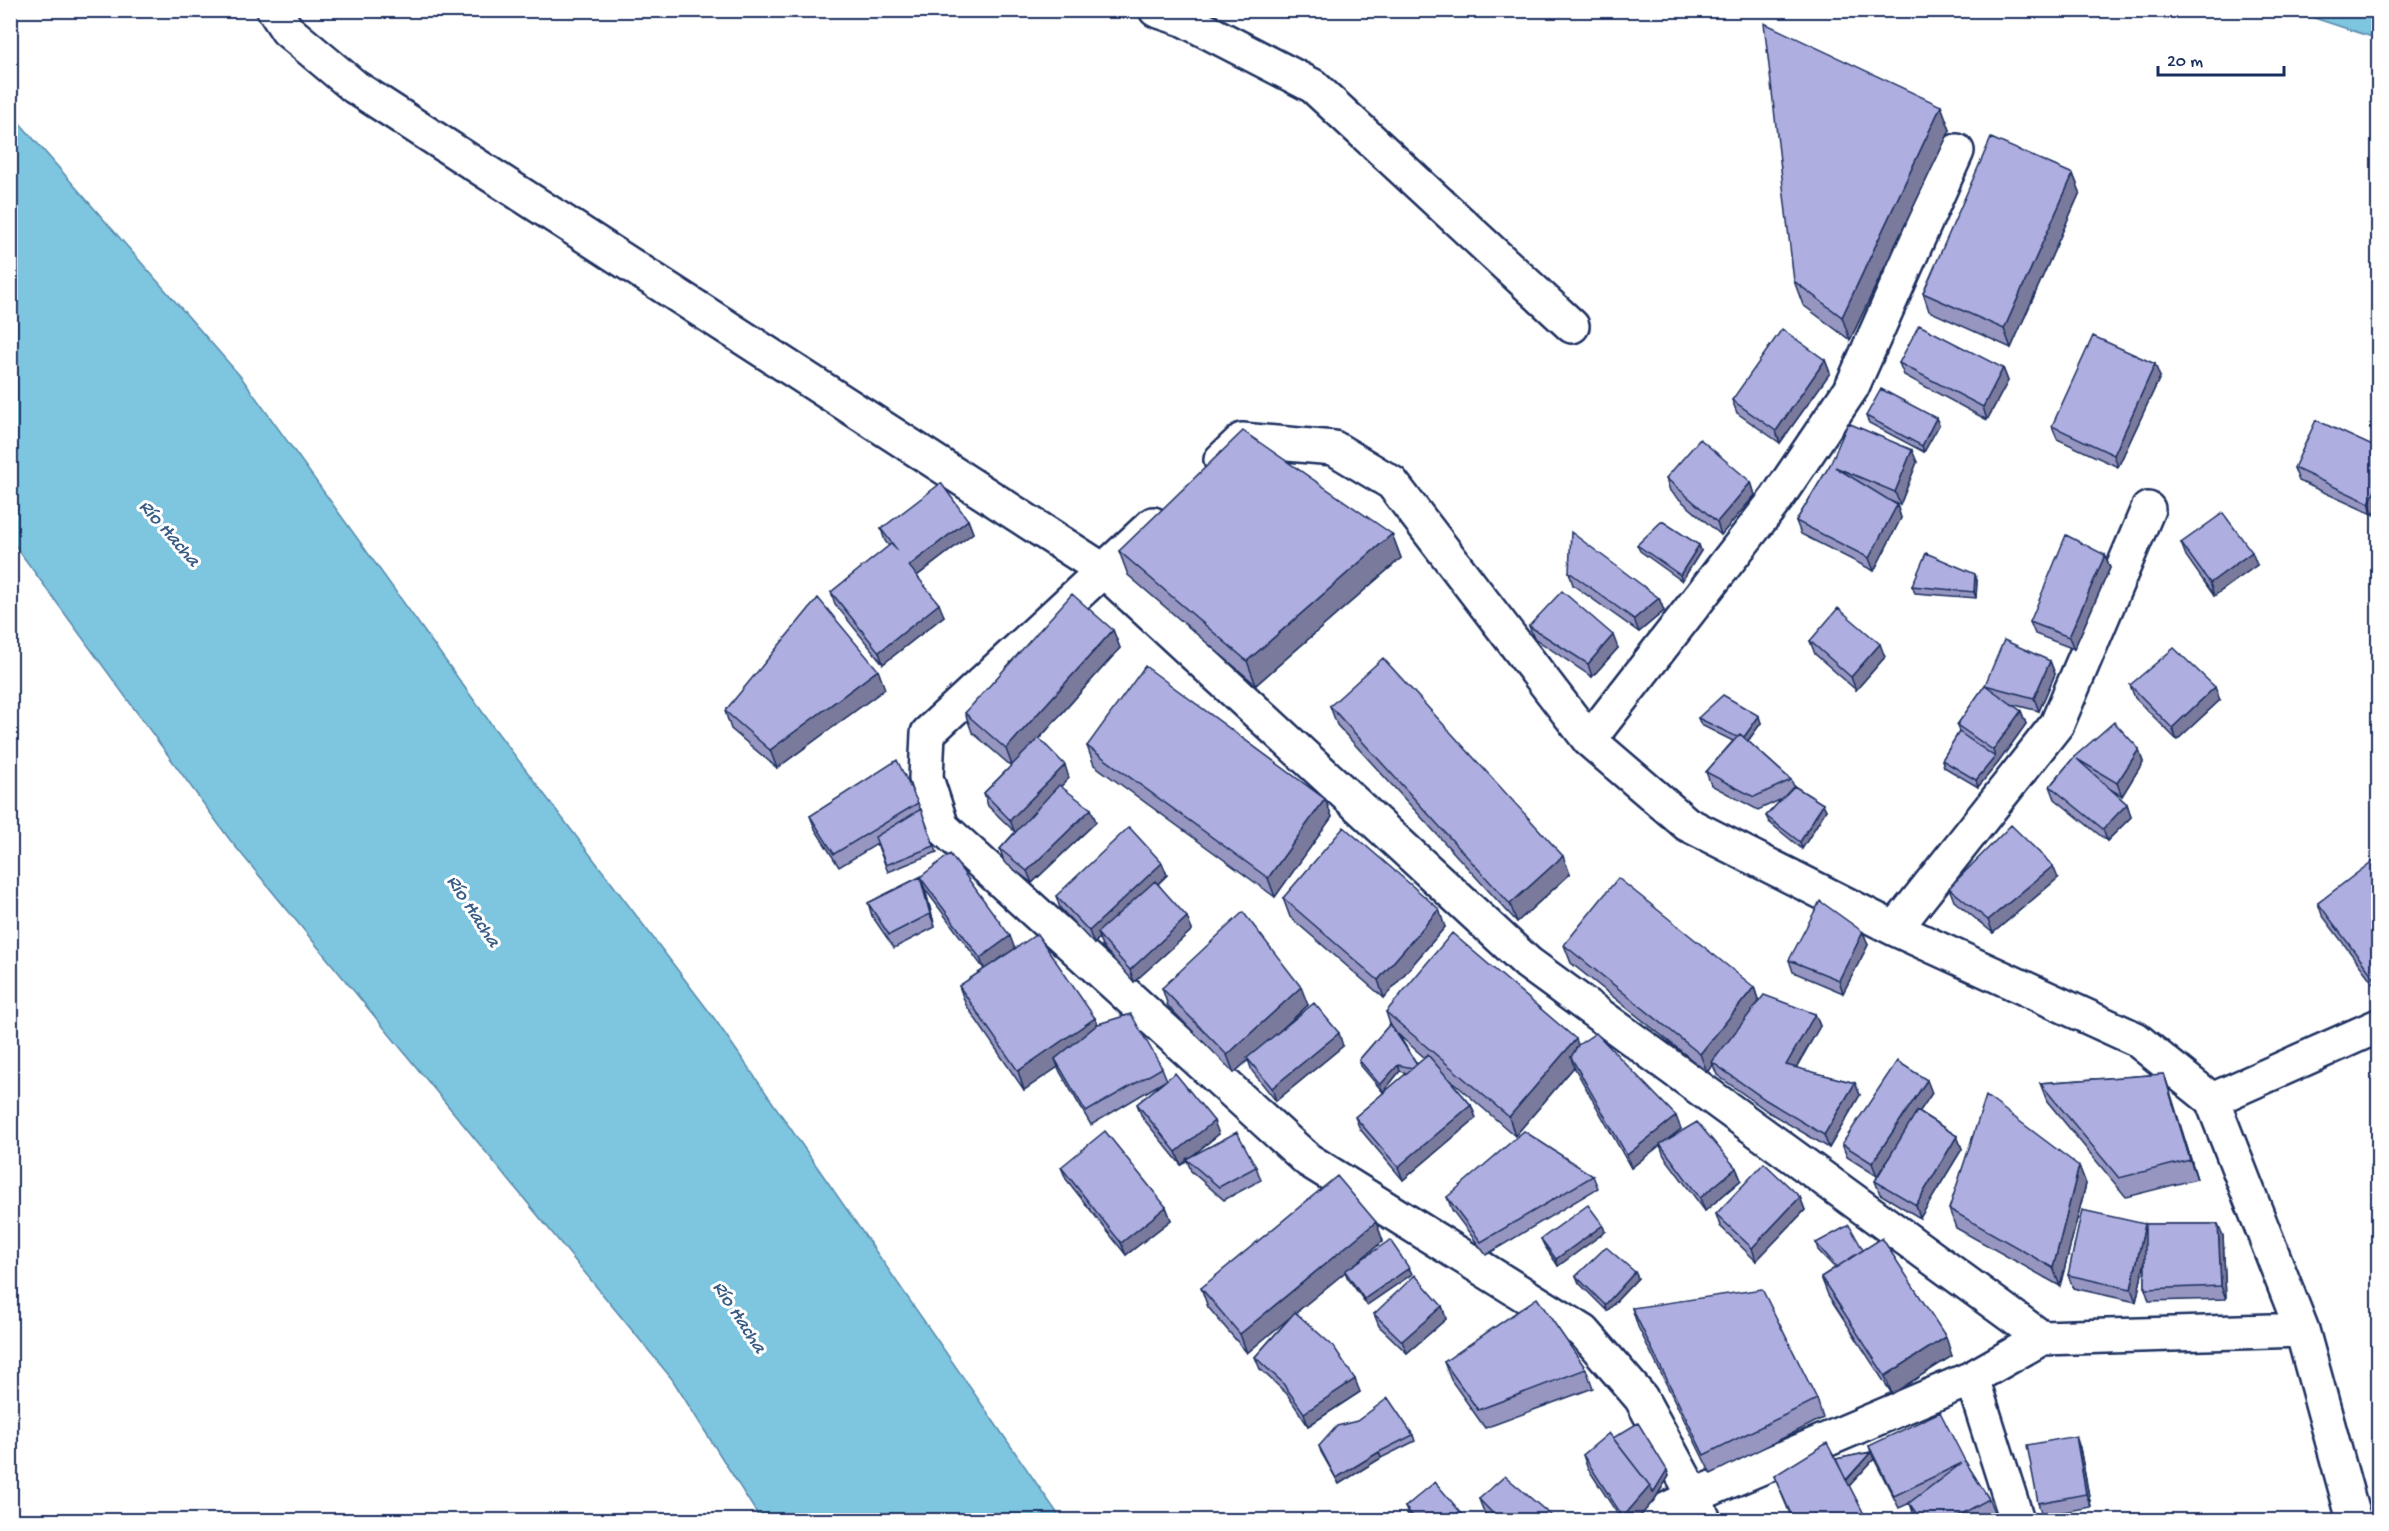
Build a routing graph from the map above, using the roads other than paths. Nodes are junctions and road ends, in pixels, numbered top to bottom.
1 (274, 10) edge
2 (1156, 10) edge
3 (1957, 151) dead end
4 (1572, 326) dead end
5 (1199, 481) edge
6 (1173, 505) edge
7 (2148, 510) dead end
8 (1104, 570) junction
9 (1589, 740) junction
10 (1895, 929) junction
11 (2379, 1026) edge
12 (2212, 1100) junction
13 (2302, 1330) junction
14 (2042, 1338) junction
15 (1972, 1378) junction
16 (1699, 1508) edge
17 (1646, 1521) edge
18 (2017, 1521) edge
19 (2354, 1521) edge

1 - 8 street
2 - 4 street
3 - 9 street
5 - 9 street
6 - 8 street
7 - 10 street
8 - 14 street
8 - 16 street
9 - 10 street
10 - 12 street
11 - 12 street
12 - 13 street
13 - 14 street
13 - 19 street
14 - 15 street
15 - 16 street
15 - 18 street
16 - 17 street

